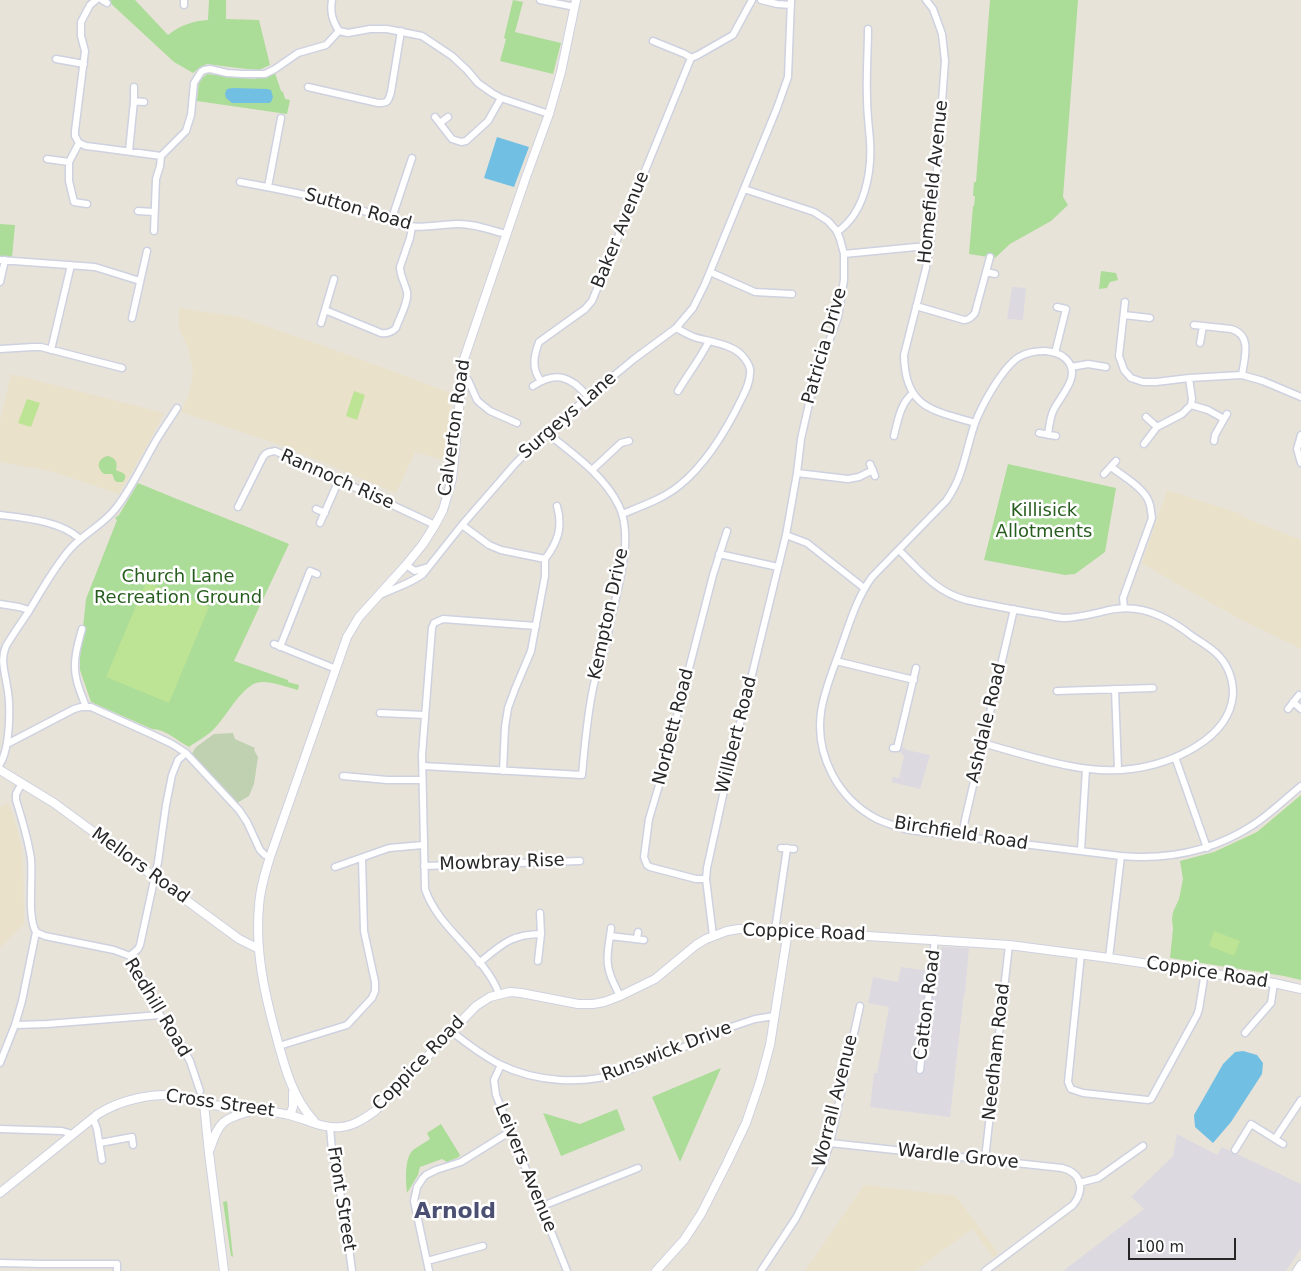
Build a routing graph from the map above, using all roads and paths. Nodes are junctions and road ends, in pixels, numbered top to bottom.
1 (96, 0) edge
2 (332, 0) edge
3 (540, 0) edge
4 (752, 0) edge
5 (761, 0) edge
6 (926, 0) edge
7 (791, 3) edge
8 (575, 4) edge
9 (868, 29) dead end
10 (338, 31) junction
11 (401, 31) junction
12 (653, 41) dead end
13 (860, 54) dead end
14 (868, 55) junction
15 (691, 58) junction
16 (56, 60) dead end
17 (84, 64) junction
18 (134, 87) dead end
19 (312, 91) dead end
20 (501, 98) junction
21 (134, 102) junction
22 (144, 102) dead end
23 (549, 114) junction
24 (435, 117) dead end
25 (448, 117) dead end
26 (281, 118) dead end
27 (440, 123) junction
28 (79, 143) junction
29 (129, 151) junction
30 (161, 156) junction
31 (412, 158) dead end
32 (47, 159) dead end
33 (69, 162) junction
34 (240, 182) dead end
35 (268, 187) junction
36 (744, 189) junction
37 (74, 202) junction
38 (87, 204) dead end
39 (69, 210) dead end
40 (138, 212) dead end
41 (154, 212) junction
42 (391, 221) junction
43 (412, 227) junction
44 (154, 231) dead end
45 (837, 232) junction
46 (506, 234) junction
47 (930, 247) junction
48 (138, 252) dead end
49 (844, 254) junction
50 (990, 257) dead end
51 (2, 260) edge
52 (71, 265) junction
53 (710, 272) junction
54 (986, 272) junction
55 (995, 274) dead end
56 (334, 279) dead end
57 (140, 281) junction
58 (0, 282) edge
59 (792, 294) dead end
60 (1125, 302) dead end
61 (916, 306) junction
62 (1057, 307) dead end
63 (325, 310) junction
64 (130, 314) dead end
65 (1124, 315) junction
66 (1150, 318) dead end
67 (321, 323) dead end
68 (1194, 325) dead end
69 (1203, 326) junction
70 (676, 328) junction
71 (709, 341) junction
72 (1200, 343) dead end
73 (0, 349) edge
74 (51, 350) junction
75 (1055, 353) junction
76 (113, 357) dead end
77 (111, 365) junction
78 (1071, 367) junction
79 (1106, 367) dead end
80 (122, 368) dead end
81 (1242, 375) junction
82 (1189, 378) junction
83 (461, 379) junction
84 (541, 381) junction
85 (533, 386) dead end
86 (678, 391) dead end
87 (913, 393) junction
88 (588, 397) junction
89 (1301, 397) edge
90 (1191, 404) junction
91 (177, 408) dead end
92 (1146, 417) dead end
93 (516, 423) dead end
94 (976, 423) junction
95 (1157, 427) junction
96 (547, 433) junction
97 (1039, 433) dead end
98 (1048, 435) junction
99 (1301, 435) edge
100 (894, 436) dead end
101 (1056, 436) dead end
102 (629, 441) dead end
103 (1214, 441) dead end
104 (1144, 444) dead end
105 (1116, 461) dead end
106 (1301, 463) edge
107 (1110, 467) junction
108 (592, 470) junction
109 (873, 470) dead end
110 (797, 473) junction
111 (1104, 474) dead end
112 (339, 480) junction
113 (235, 493) dead end
114 (243, 496) junction
115 (557, 506) dead end
116 (238, 507) dead end
117 (316, 509) dead end
118 (324, 513) junction
119 (0, 514) edge
120 (622, 514) junction
121 (320, 523) dead end
122 (462, 525) junction
123 (435, 526) junction
124 (727, 531) dead end
125 (786, 535) junction
126 (80, 539) junction
127 (899, 550) junction
128 (719, 554) junction
129 (545, 559) junction
130 (406, 565) junction
131 (429, 566) junction
132 (778, 567) junction
133 (399, 573) junction
134 (317, 574) dead end
135 (412, 581) junction
136 (864, 588) junction
137 (377, 596) junction
138 (0, 604) edge
139 (1124, 608) junction
140 (1014, 609) junction
141 (29, 610) junction
142 (536, 626) junction
143 (82, 629) dead end
144 (836, 661) junction
145 (336, 668) junction
146 (916, 668) dead end
147 (914, 680) junction
148 (1153, 688) dead end
149 (1115, 689) junction
150 (1057, 692) dead end
151 (1299, 695) dead end
152 (1293, 702) junction
153 (86, 707) junction
154 (1288, 709) dead end
155 (1301, 709) edge
156 (380, 714) dead end
157 (425, 715) junction
158 (982, 743) junction
159 (7, 744) junction
160 (893, 748) dead end
161 (186, 752) junction
162 (1175, 757) junction
163 (0, 764) edge
164 (423, 766) junction
165 (1086, 769) junction
166 (0, 770) edge
167 (1118, 770) junction
168 (503, 771) junction
169 (342, 776) dead end
170 (422, 780) junction
171 (22, 784) junction
172 (1301, 786) edge
173 (962, 836) junction
174 (423, 845) junction
175 (1207, 848) junction
176 (787, 849) dead end
177 (1081, 850) junction
178 (1121, 856) junction
179 (270, 857) junction
180 (362, 858) junction
181 (580, 861) dead end
182 (424, 866) junction
183 (335, 867) dead end
184 (154, 877) junction
185 (706, 879) junction
186 (540, 913) dead end
187 (612, 928) dead end
188 (775, 930) junction
189 (788, 931) junction
190 (36, 932) junction
191 (638, 932) dead end
192 (541, 934) junction
193 (610, 936) junction
194 (713, 936) junction
195 (936, 939) junction
196 (1009, 945) junction
197 (259, 949) junction
198 (1081, 954) junction
199 (130, 956) junction
200 (1109, 958) junction
201 (538, 961) dead end
202 (479, 963) junction
203 (1205, 972) junction
204 (1274, 983) junction
205 (1301, 989) edge
206 (499, 994) junction
207 (620, 996) junction
208 (860, 1006) dead end
209 (160, 1015) junction
210 (774, 1016) junction
211 (15, 1025) junction
212 (451, 1032) junction
213 (1245, 1033) dead end
214 (279, 1046) junction
215 (0, 1063) edge
216 (502, 1066) junction
217 (920, 1070) dead end
218 (196, 1081) junction
219 (188, 1084) dead end
220 (293, 1090) junction
221 (200, 1091) dead end
222 (1301, 1100) edge
223 (204, 1104) junction
224 (256, 1109) junction
225 (1294, 1112) junction
226 (287, 1114) junction
227 (1301, 1116) edge
228 (93, 1118) junction
229 (315, 1123) junction
230 (330, 1127) junction
231 (0, 1129) edge
232 (511, 1130) junction
233 (72, 1134) junction
234 (1275, 1139) junction
235 (100, 1143) junction
236 (830, 1143) junction
237 (133, 1144) dead end
238 (1283, 1144) dead end
239 (1143, 1146) dead end
240 (1235, 1150) dead end
241 (209, 1153) junction
242 (102, 1160) dead end
243 (985, 1160) junction
244 (638, 1168) dead end
245 (1079, 1183) junction
246 (0, 1193) edge
247 (540, 1207) junction
248 (483, 1246) dead end
249 (427, 1261) junction
250 (0, 1263) edge
251 (1301, 1265) edge
252 (117, 1267) edge
253 (224, 1271) edge
254 (352, 1271) edge
255 (429, 1271) edge
256 (567, 1271) edge
257 (656, 1271) edge
258 (761, 1271) edge
259 (985, 1271) edge
260 (1297, 1271) edge

1 - 17 street
2 - 10 street
3 - 8 street
4 - 15 street
5 - 7 street
6 - 47 street, Homefield Avenue
7 - 36 street, Surgeys Lane
8 - 23 street, Calverton Road
9 - 14 street
10 - 11 street
10 - 30 street
11 - 19 street
11 - 20 street
12 - 15 street
13 - 14 street
14 - 45 street
15 - 84 street, Baker Avenue
16 - 17 street
17 - 28 street
18 - 21 street
20 - 23 street
20 - 27 street
21 - 22 street
21 - 29 street
23 - 46 street, Calverton Road
24 - 27 street
25 - 27 street
26 - 35 street
28 - 29 street
28 - 33 street
29 - 30 street
30 - 41 street
31 - 42 street
32 - 33 street
33 - 37 street
34 - 35 street, Sutton Road
35 - 42 street, Sutton Road
36 - 45 street, Patricia Drive
36 - 53 street, Surgeys Lane
37 - 38 street
37 - 39 street
40 - 41 street
41 - 44 street
42 - 43 street, Sutton Road
43 - 46 street, Sutton Road
43 - 63 street
45 - 49 street, Patricia Drive
46 - 83 street, Calverton Road
47 - 49 street
47 - 61 street, Homefield Avenue
48 - 57 street
49 - 110 street, Patricia Drive
50 - 54 street
51 - 52 street
51 - 58 street
52 - 57 street
52 - 74 street
53 - 59 street
53 - 70 street, Surgeys Lane
54 - 55 street
54 - 61 street
56 - 63 street
57 - 64 street
60 - 65 street
61 - 87 street, Homefield Avenue
62 - 75 street
63 - 67 street
65 - 66 street
65 - 82 street
68 - 69 street
69 - 72 street
69 - 81 street
70 - 71 street
70 - 88 street, Surgeys Lane
71 - 86 street
71 - 120 street
73 - 74 street
74 - 77 street
75 - 78 street
75 - 94 street, Birchfield Road
76 - 77 street
77 - 80 street
78 - 79 street
78 - 98 street
81 - 82 street
81 - 89 street
82 - 90 street
83 - 93 street
83 - 123 street, Calverton Road
84 - 85 street
84 - 88 street
87 - 94 street, Homefield Avenue
87 - 100 street
88 - 96 street, Surgeys Lane
90 - 95 street
90 - 103 street
91 - 126 street
92 - 95 street
94 - 127 street, Birchfield Road
95 - 104 street
96 - 108 street, Kempton Drive
96 - 122 street, Surgeys Lane
97 - 98 street
98 - 101 street
99 - 106 street
102 - 108 street
105 - 107 street
107 - 111 street
107 - 139 street
108 - 120 street, Kempton Drive
109 - 110 street
110 - 125 street, Patricia Drive
112 - 114 street, Rannoch Rise
112 - 118 street
112 - 123 street, Rannoch Rise
113 - 114 street
114 - 116 street, Rannoch Rise
115 - 129 street
117 - 118 street
118 - 121 street
119 - 126 street
120 - 168 street, Kempton Drive
122 - 129 street
122 - 131 street, Surgeys Lane
123 - 130 street, Calverton Road
124 - 128 street, Norbett Road
125 - 132 street, Willbert Road
125 - 136 street
126 - 141 street
127 - 136 street, Birchfield Road
127 - 140 street
128 - 132 street
128 - 185 street, Norbett Road
129 - 142 street
130 - 131 street
130 - 133 street, Calverton Road
131 - 135 street, Surgeys Lane
132 - 185 street, Willbert Road
133 - 135 street
133 - 137 street, Calverton Road
134 - 145 street
135 - 137 street, Surgeys Lane
136 - 144 street, Birchfield Road
137 - 145 street, Calverton Road
138 - 141 street
139 - 140 street
139 - 162 street
140 - 158 street, Ashdale Road
141 - 159 street
142 - 157 street
142 - 168 street
143 - 153 street
144 - 147 street
144 - 173 street, Birchfield Road
145 - 179 street, Calverton Road
146 - 147 street
147 - 160 street
148 - 149 street
149 - 150 street
149 - 167 street
151 - 152 street
152 - 154 street
152 - 155 street
153 - 159 street
153 - 161 street
156 - 157 street
157 - 164 street
158 - 165 street
158 - 173 street, Ashdale Road
159 - 163 street
161 - 179 street
161 - 184 street
162 - 167 street
162 - 175 street
164 - 168 street
164 - 170 street
165 - 167 street
165 - 177 street
166 - 171 street
169 - 170 street
170 - 174 street
171 - 184 street, Mellors Road
171 - 190 street
172 - 175 street, Birchfield Road
173 - 177 street, Birchfield Road
174 - 180 street
174 - 182 street
175 - 178 street, Birchfield Road
176 - 188 street
177 - 178 street, Birchfield Road
178 - 200 street
179 - 197 street, Calverton Road
180 - 183 street
180 - 214 street
181 - 182 street, Mowbray Rise
182 - 202 street
184 - 197 street, Mellors Road
184 - 199 street
185 - 194 street, Willbert Road
186 - 192 street
187 - 193 street
188 - 189 street, Coppice Road
188 - 194 street, Coppice Road
189 - 195 street, Coppice Road
189 - 210 street
190 - 199 street, Redhill Road
190 - 211 street
191 - 193 street
192 - 201 street
192 - 202 street
193 - 207 street
194 - 207 street, Coppice Road
195 - 196 street, Coppice Road
195 - 217 street, Catton Road
196 - 198 street, Coppice Road
196 - 243 street, Needham Road
197 - 214 street, Calverton Road
198 - 200 street, Coppice Road
198 - 203 street
199 - 209 street, Redhill Road
200 - 203 street, Coppice Road
202 - 206 street
203 - 204 street, Coppice Road
204 - 205 street, Coppice Road
204 - 213 street
206 - 207 street, Coppice Road
206 - 212 street, Coppice Road
208 - 236 street, Worrall Avenue
209 - 211 street
209 - 218 street, Redhill Road
210 - 216 street, Runswick Drive
210 - 257 street
211 - 215 street
212 - 216 street, Runswick Drive
212 - 230 street, Coppice Road
214 - 220 street, Calverton Road
216 - 232 street, Leivers Avenue
218 - 219 street
218 - 221 street, Redhill Road
220 - 226 street
220 - 229 street
222 - 225 street
223 - 224 street, Cross Street
223 - 228 street, Cross Street
223 - 241 street
224 - 226 street, Cross Street
224 - 241 street
225 - 227 street
225 - 234 street
226 - 229 street, Coppice Road
228 - 233 street, Cross Street
228 - 235 street
229 - 230 street, Coppice Road
230 - 254 street, Front Street
231 - 233 street
232 - 247 street, Leivers Avenue
232 - 249 street
233 - 246 street, Cross Street
234 - 238 street
234 - 240 street
235 - 237 street
235 - 242 street
236 - 243 street, Wardle Grove
236 - 258 street, Worrall Avenue
239 - 245 street
241 - 253 street
243 - 245 street, Wardle Grove
244 - 247 street
245 - 259 street
247 - 256 street, Leivers Avenue
248 - 249 street
249 - 255 street
250 - 252 street
251 - 260 street

